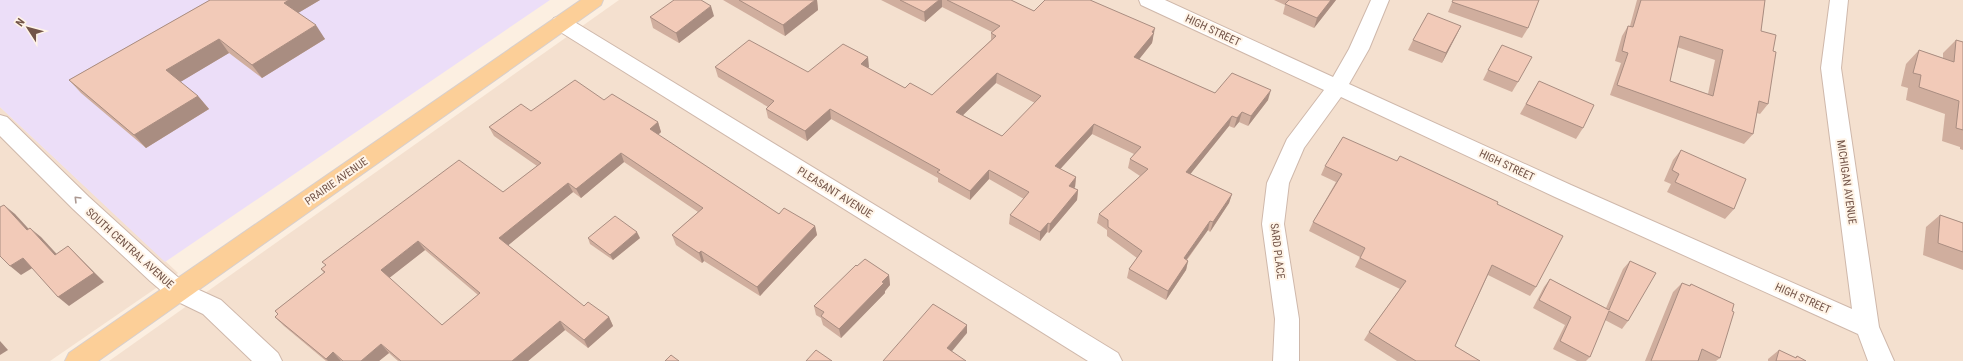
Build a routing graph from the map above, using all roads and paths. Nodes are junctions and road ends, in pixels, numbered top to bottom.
1 (594, 0) edge
2 (1148, 0) edge
3 (1380, 0) edge
4 (1839, 0) edge
5 (561, 23) junction
6 (1337, 87) junction
7 (0, 123) edge
8 (178, 291) junction
9 (1867, 327) junction
10 (78, 361) edge
11 (269, 361) edge
12 (1109, 361) edge
13 (1286, 361) edge
14 (1881, 361) edge

1 - 5 main road, PRAIRIE AVENUE
2 - 6 street, HIGH STREET
3 - 6 street, SARD PLACE
4 - 9 street, MICHIGAN AVENUE
5 - 8 main road, PRAIRIE AVENUE
5 - 12 street, PLEASANT AVENUE
6 - 9 street, HIGH STREET
6 - 13 street, SARD PLACE
8 -> 7 street, SOUTH CENTRAL AVENUE
8 - 10 main road, PRAIRIE AVENUE
8 - 11 street, SOUTH CENTRAL AVENUE
9 - 14 street, MICHIGAN AVENUE

